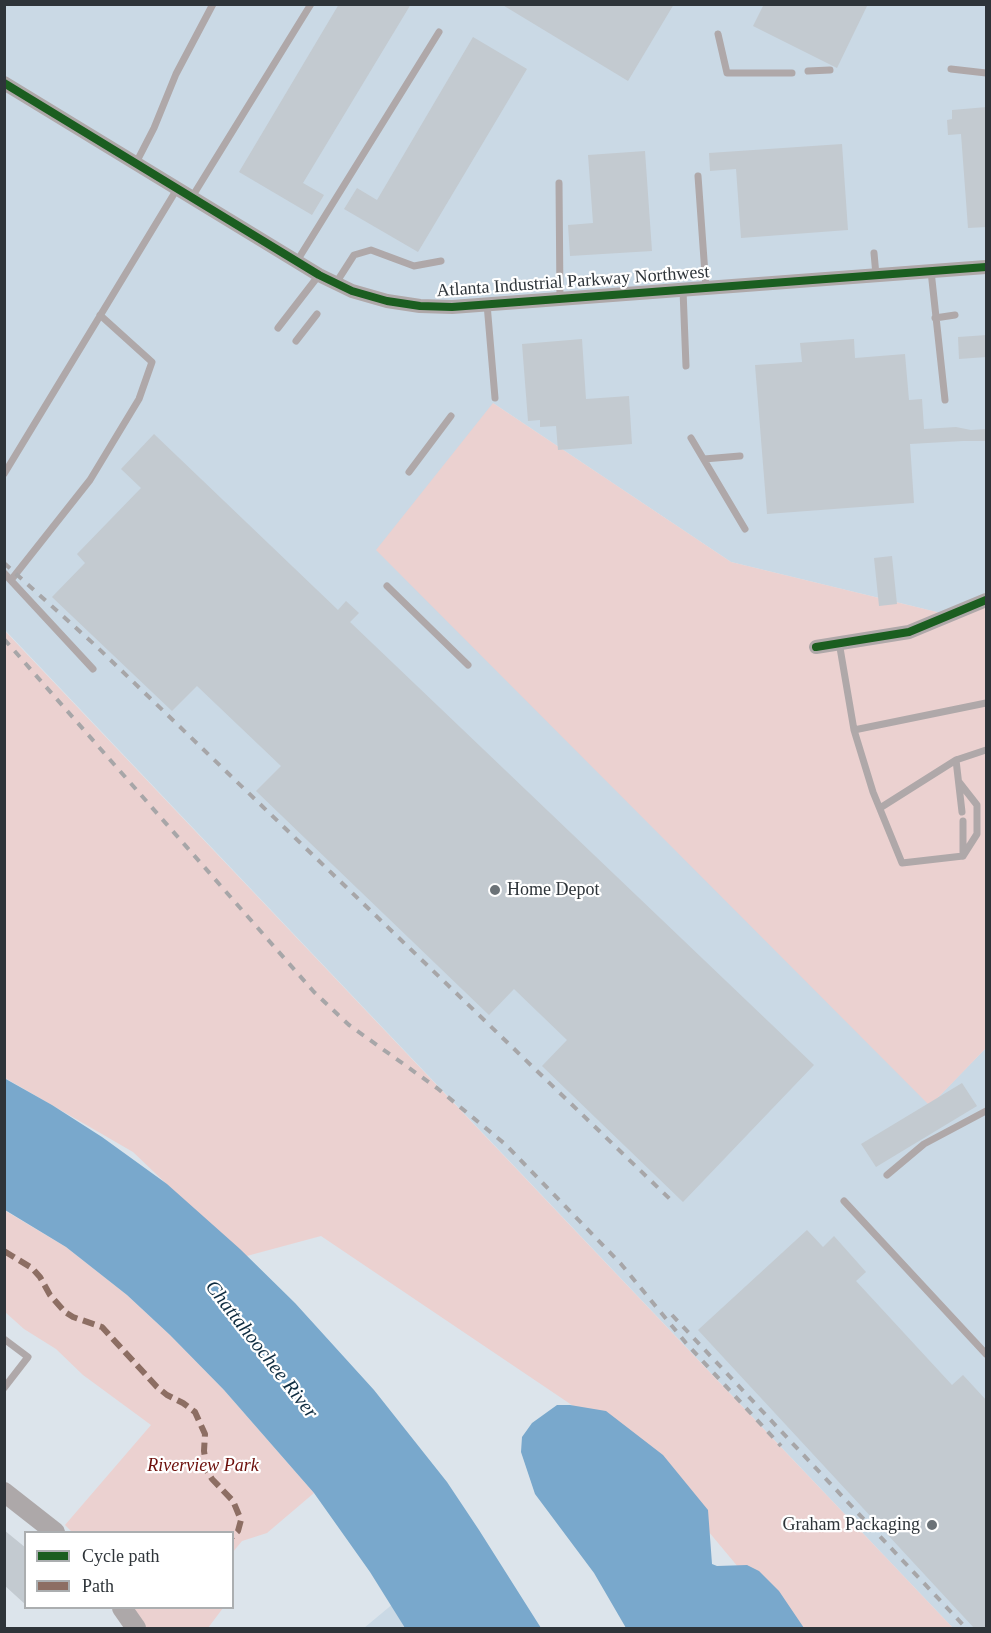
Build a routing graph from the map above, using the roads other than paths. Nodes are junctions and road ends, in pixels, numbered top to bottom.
1 (213, 4) edge
2 (311, 4) edge
3 (439, 32) dead end
4 (718, 34) dead end
5 (951, 69) dead end
6 (830, 70) dead end
7 (808, 71) dead end
8 (792, 73) dead end
9 (987, 73) edge
10 (4, 83) edge
11 (136, 163) junction
12 (698, 176) dead end
13 (559, 183) dead end
14 (177, 189) junction
15 (192, 198) junction
16 (874, 253) dead end
17 (297, 261) junction
18 (441, 261) dead end
19 (987, 267) edge
20 (931, 271) junction
21 (319, 274) junction
22 (876, 275) junction
23 (336, 283) junction
24 (706, 288) junction
25 (683, 290) junction
26 (560, 299) junction
27 (487, 304) junction
28 (317, 314) dead end
29 (100, 315) junction
30 (955, 315) dead end
31 (935, 318) junction
32 (278, 328) dead end
33 (296, 342) dead end
34 (686, 366) dead end
35 (495, 398) dead end
36 (945, 400) dead end
37 (451, 416) dead end
38 (692, 438) dead end
39 (740, 456) dead end
40 (704, 459) junction
41 (409, 472) dead end
42 (4, 474) edge
43 (745, 529) dead end
44 (4, 573) edge
45 (11, 580) junction
46 (387, 586) dead end
47 (987, 600) edge
48 (839, 642) junction
49 (816, 647) dead end
50 (468, 665) dead end
51 (93, 669) dead end
52 (987, 703) edge
53 (854, 730) junction
54 (987, 750) edge
55 (956, 760) junction
56 (958, 782) junction
57 (880, 808) junction
58 (962, 812) dead end
59 (963, 821) dead end
60 (963, 856) junction
61 (987, 1111) edge
62 (887, 1175) dead end
63 (844, 1201) dead end
64 (4, 1340) edge
65 (987, 1354) edge
66 (4, 1388) edge
67 (4, 1492) edge
68 (53, 1531) edge
69 (123, 1609) edge
70 (136, 1629) edge

1 - 11 lane
2 - 15 lane
3 - 17 lane
4 - 8 lane
5 - 9 lane
6 - 7 lane
10 - 11 street, Atlanta Industrial Parkway Northwest
11 - 14 street, Atlanta Industrial Parkway Northwest
12 - 24 lane
13 - 26 lane
14 - 15 street, Atlanta Industrial Parkway Northwest
14 - 29 lane
15 - 17 street, Atlanta Industrial Parkway Northwest
16 - 22 lane
17 - 21 street, Atlanta Industrial Parkway Northwest
18 - 23 lane
19 - 20 street, Atlanta Industrial Parkway Northwest
20 - 22 street, Atlanta Industrial Parkway Northwest
20 - 31 lane
21 - 23 street, Atlanta Industrial Parkway Northwest
21 - 32 lane
22 - 24 street, Atlanta Industrial Parkway Northwest
23 - 27 street, Atlanta Industrial Parkway Northwest
24 - 25 street, Atlanta Industrial Parkway Northwest
25 - 26 street, Atlanta Industrial Parkway Northwest
25 - 34 lane
26 - 27 street, Atlanta Industrial Parkway Northwest
27 - 35 lane
28 - 33 lane
29 - 42 lane
29 - 45 lane
30 - 31 lane
31 - 36 lane
37 - 41 lane
38 - 40 lane
39 - 40 lane
40 - 43 lane
44 - 45 lane
45 - 51 lane
46 - 50 lane
47 - 48 street
48 - 49 street
48 - 53 lane
52 - 53 lane
53 - 57 lane
54 - 55 lane
55 - 56 lane
55 - 57 lane
56 - 58 lane
56 - 60 lane
57 - 60 lane
59 - 60 lane
61 - 62 lane
63 - 65 lane
64 - 66 lane
67 - 68 street
69 - 70 street

